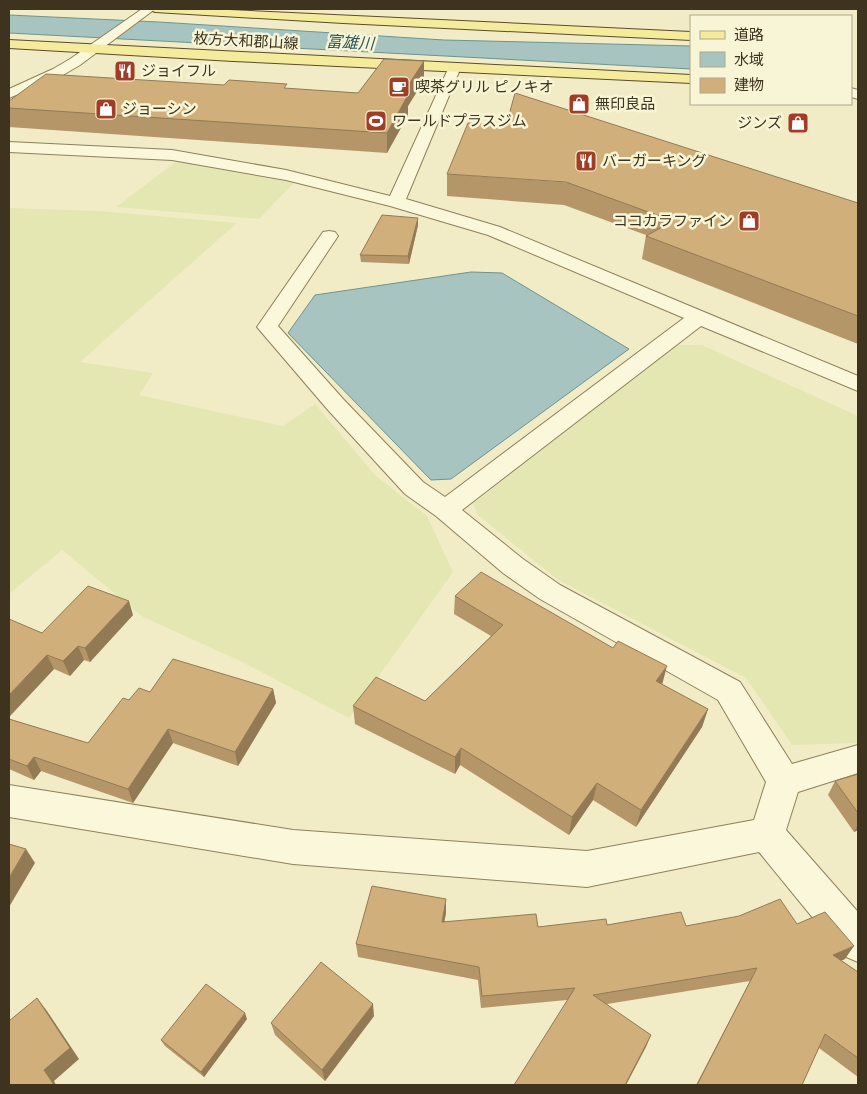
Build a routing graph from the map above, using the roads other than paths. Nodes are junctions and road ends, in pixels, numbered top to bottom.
1 (155, 9) edge
2 (145, 12) edge
3 (690, 36) edge
4 (9, 44) edge
5 (98, 47) junction
6 (455, 68) junction
7 (690, 78) edge
8 (13, 90) edge
9 (9, 147) edge
10 (396, 202) junction
11 (330, 236) dead end
12 (698, 318) junction
13 (858, 384) edge
14 (446, 510) junction
15 (858, 759) edge
16 (784, 781) junction
17 (9, 801) edge
18 (767, 834) junction
19 (858, 942) edge

1 - 3 main road, 枚方大和郡山線
2 - 5 street
4 - 5 main road, 枚方大和郡山線
5 - 6 main road, 枚方大和郡山線
5 - 8 street
6 - 7 main road, 枚方大和郡山線
6 - 10 street
9 - 10 street
10 - 12 street
11 - 14 street
12 - 13 street
12 - 14 street
14 - 16 street
15 - 16 street
16 - 18 street
17 - 18 street
18 - 19 street

